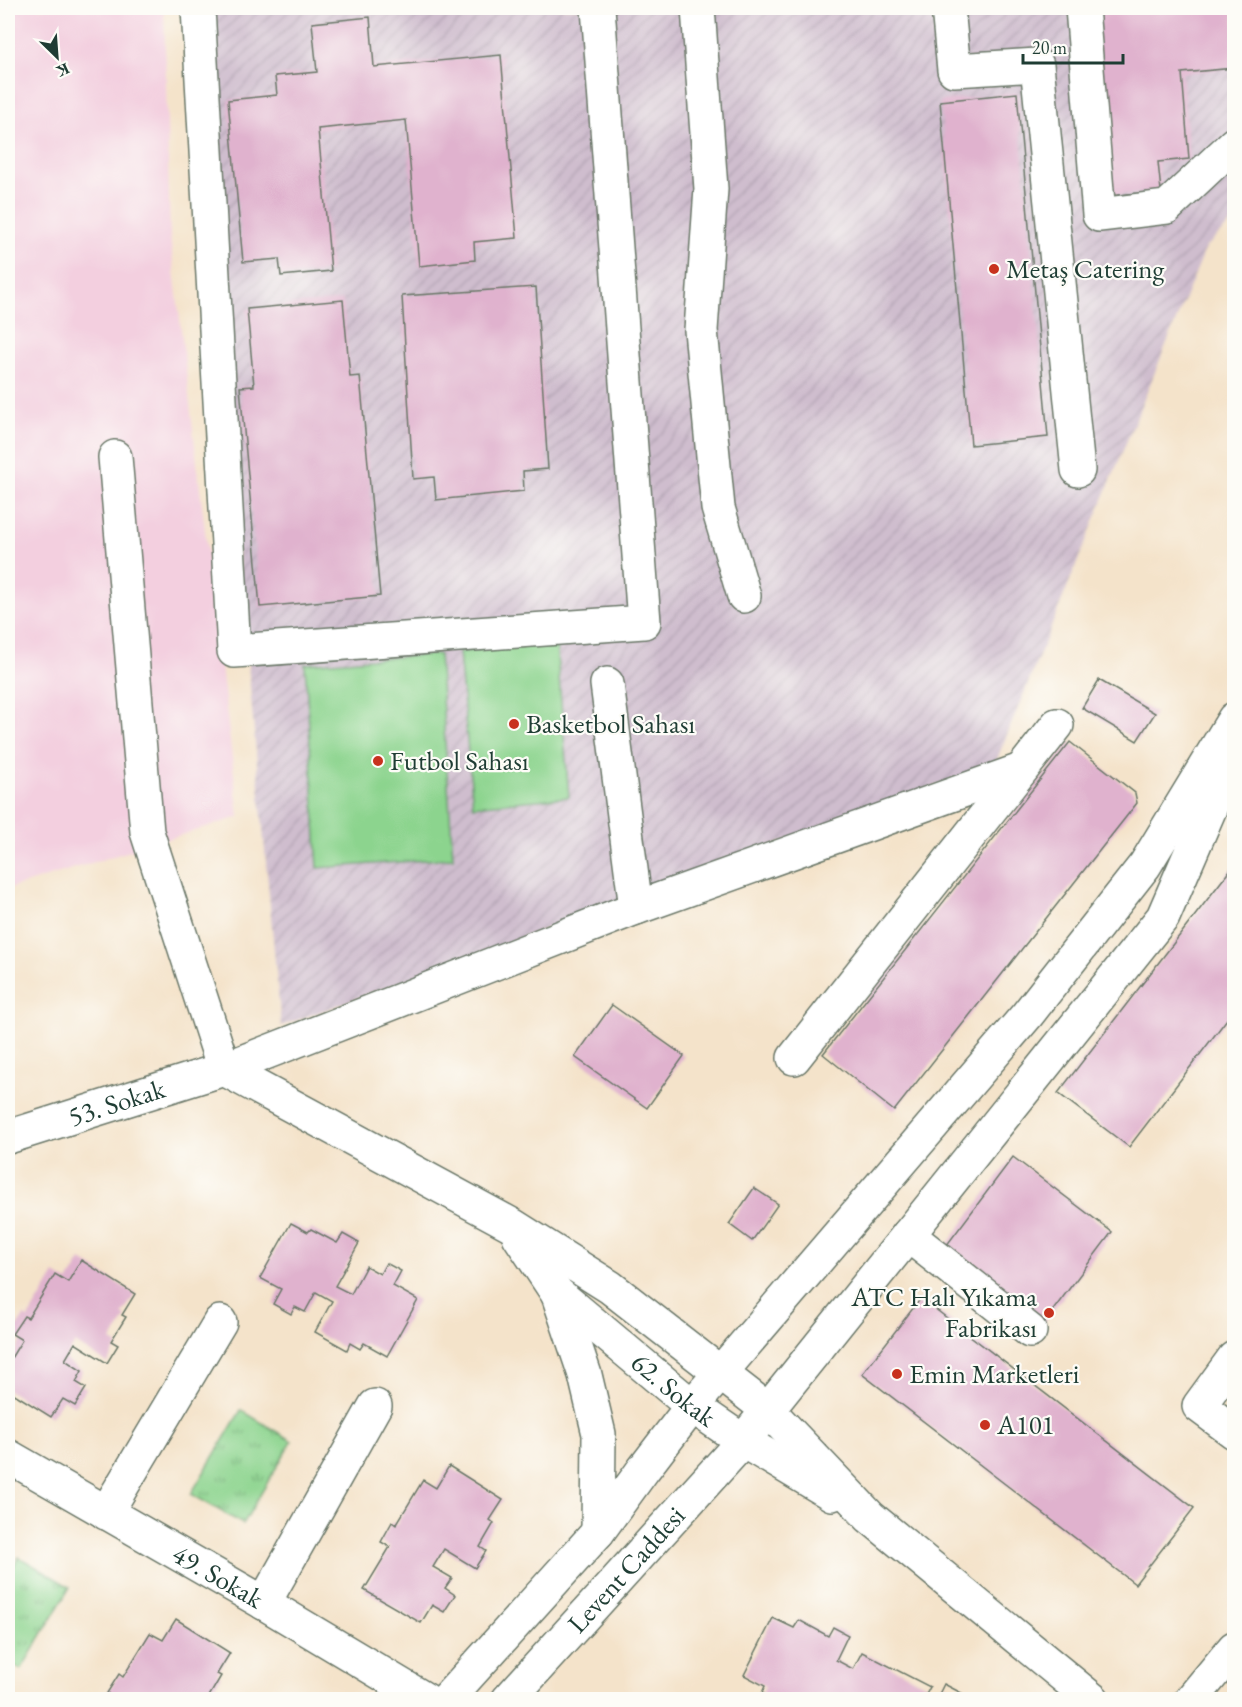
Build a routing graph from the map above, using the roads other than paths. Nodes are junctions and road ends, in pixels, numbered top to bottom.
1 (198, 8) edge
2 (598, 8) edge
3 (698, 8) edge
4 (948, 8) edge
5 (1082, 8) edge
6 (1234, 144) edge
7 (115, 457) dead end
8 (1078, 470) dead end
9 (744, 596) dead end
10 (607, 684) dead end
11 (1234, 719) edge
12 (1057, 724) dead end
13 (1234, 753) edge
14 (1021, 770) junction
15 (1223, 812) edge
16 (636, 908) junction
17 (794, 1058) dead end
18 (225, 1069) junction
19 (8, 1137) edge
20 (512, 1225) junction
21 (908, 1235) junction
22 (557, 1293) junction
23 (220, 1322) dead end
24 (1030, 1331) dead end
25 (1234, 1358) edge
26 (721, 1374) junction
27 (375, 1406) dead end
28 (692, 1407) junction
29 (768, 1410) junction
30 (1234, 1432) edge
31 (742, 1441) junction
32 (8, 1456) edge
33 (106, 1513) junction
34 (870, 1517) junction
35 (598, 1532) junction
36 (264, 1603) junction
37 (1234, 1648) edge
38 (1077, 1694) edge
39 (426, 1700) edge
40 (446, 1700) edge
41 (508, 1700) edge
42 (1191, 1700) edge

1 - 2 street
3 - 9 street
4 - 8 street
5 - 6 street
7 - 18 street
10 - 16 street
11 - 26 street
12 - 14 street
13 - 15 street, Levent Caddesi
14 - 16 street, 53. Sokak
14 - 17 street
15 - 21 street, Levent Caddesi
16 - 18 street, 53. Sokak
18 - 19 street, 53. Sokak
18 - 20 street, 62. Sokak
20 - 22 street, 62. Sokak
20 - 26 street, 62. Sokak
21 - 24 street
21 - 29 street, Levent Caddesi
22 - 28 street, 62. Sokak
22 - 35 street
23 - 33 street
25 - 30 street
26 - 28 street
26 - 29 street, 62. Sokak
27 - 36 street
28 - 31 street, 62. Sokak
28 - 35 street
29 - 31 street, Levent Caddesi
29 - 34 street, 62. Sokak
31 - 34 street, 62. Sokak
31 - 41 street, Levent Caddesi
32 - 33 street, 49. Sokak
33 - 36 street, 49. Sokak
34 - 38 street, 62. Sokak
35 - 40 street
36 - 39 street, 49. Sokak
37 - 42 street

